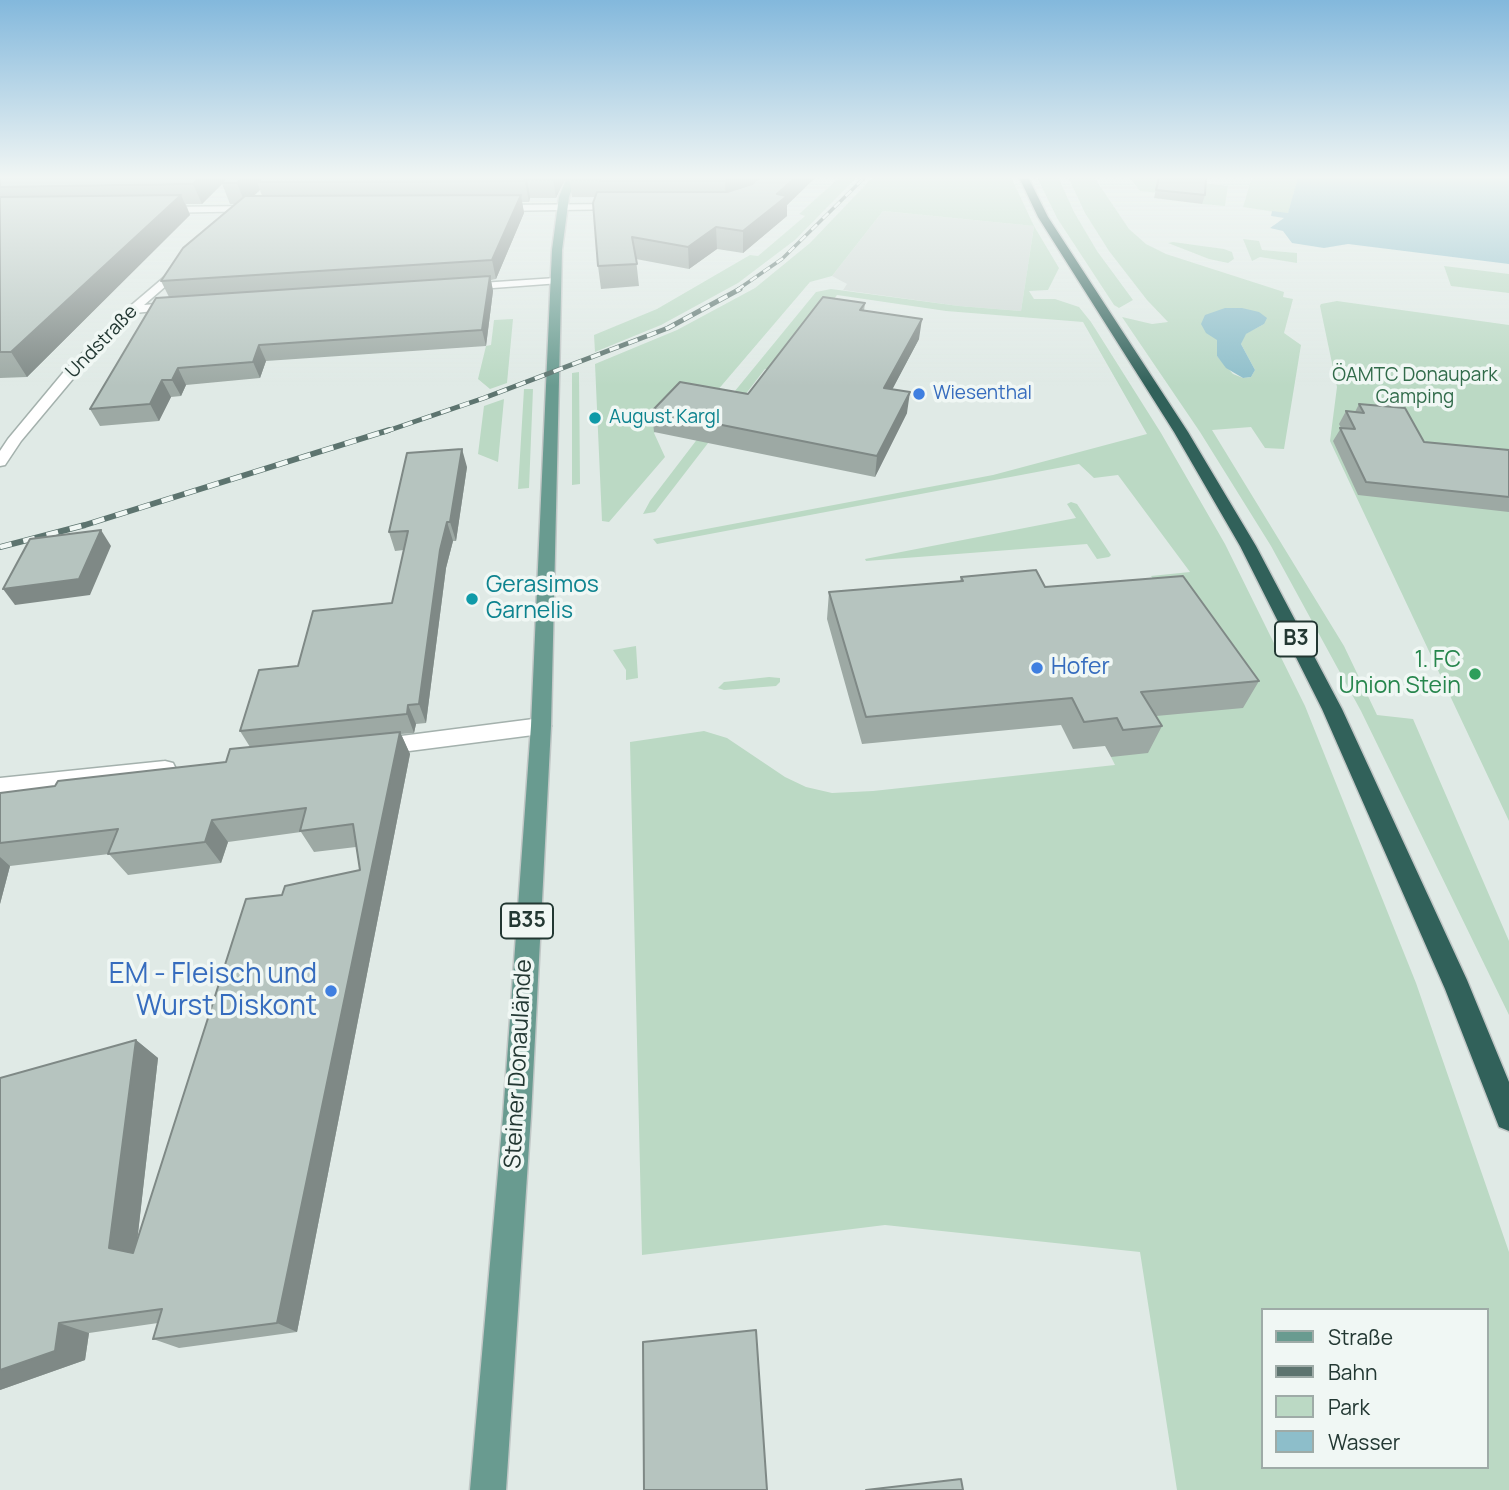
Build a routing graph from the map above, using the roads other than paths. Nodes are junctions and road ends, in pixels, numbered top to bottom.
1 (559, 247) edge
2 (1062, 247) edge
3 (191, 259) edge
4 (556, 281) junction
5 (457, 288) edge
6 (186, 306) edge
7 (132, 310) junction
8 (0, 435) edge
9 (15, 439) junction
10 (0, 462) edge
11 (541, 726) junction
12 (357, 749) edge
13 (192, 766) edge
14 (0, 786) edge
15 (1509, 1117) edge
16 (488, 1490) edge

1 - 4 main road, B35
2 - 15 highway, B3
3 - 7 street, Undstraße
4 - 5 street
4 - 11 main road, Steiner Donaulände / B35
6 - 7 street
7 - 9 street, Undstraße
8 - 9 street
9 - 10 street, Undstraße
11 - 12 street
11 - 16 main road, Steiner Donaulände / B35
13 - 14 street

